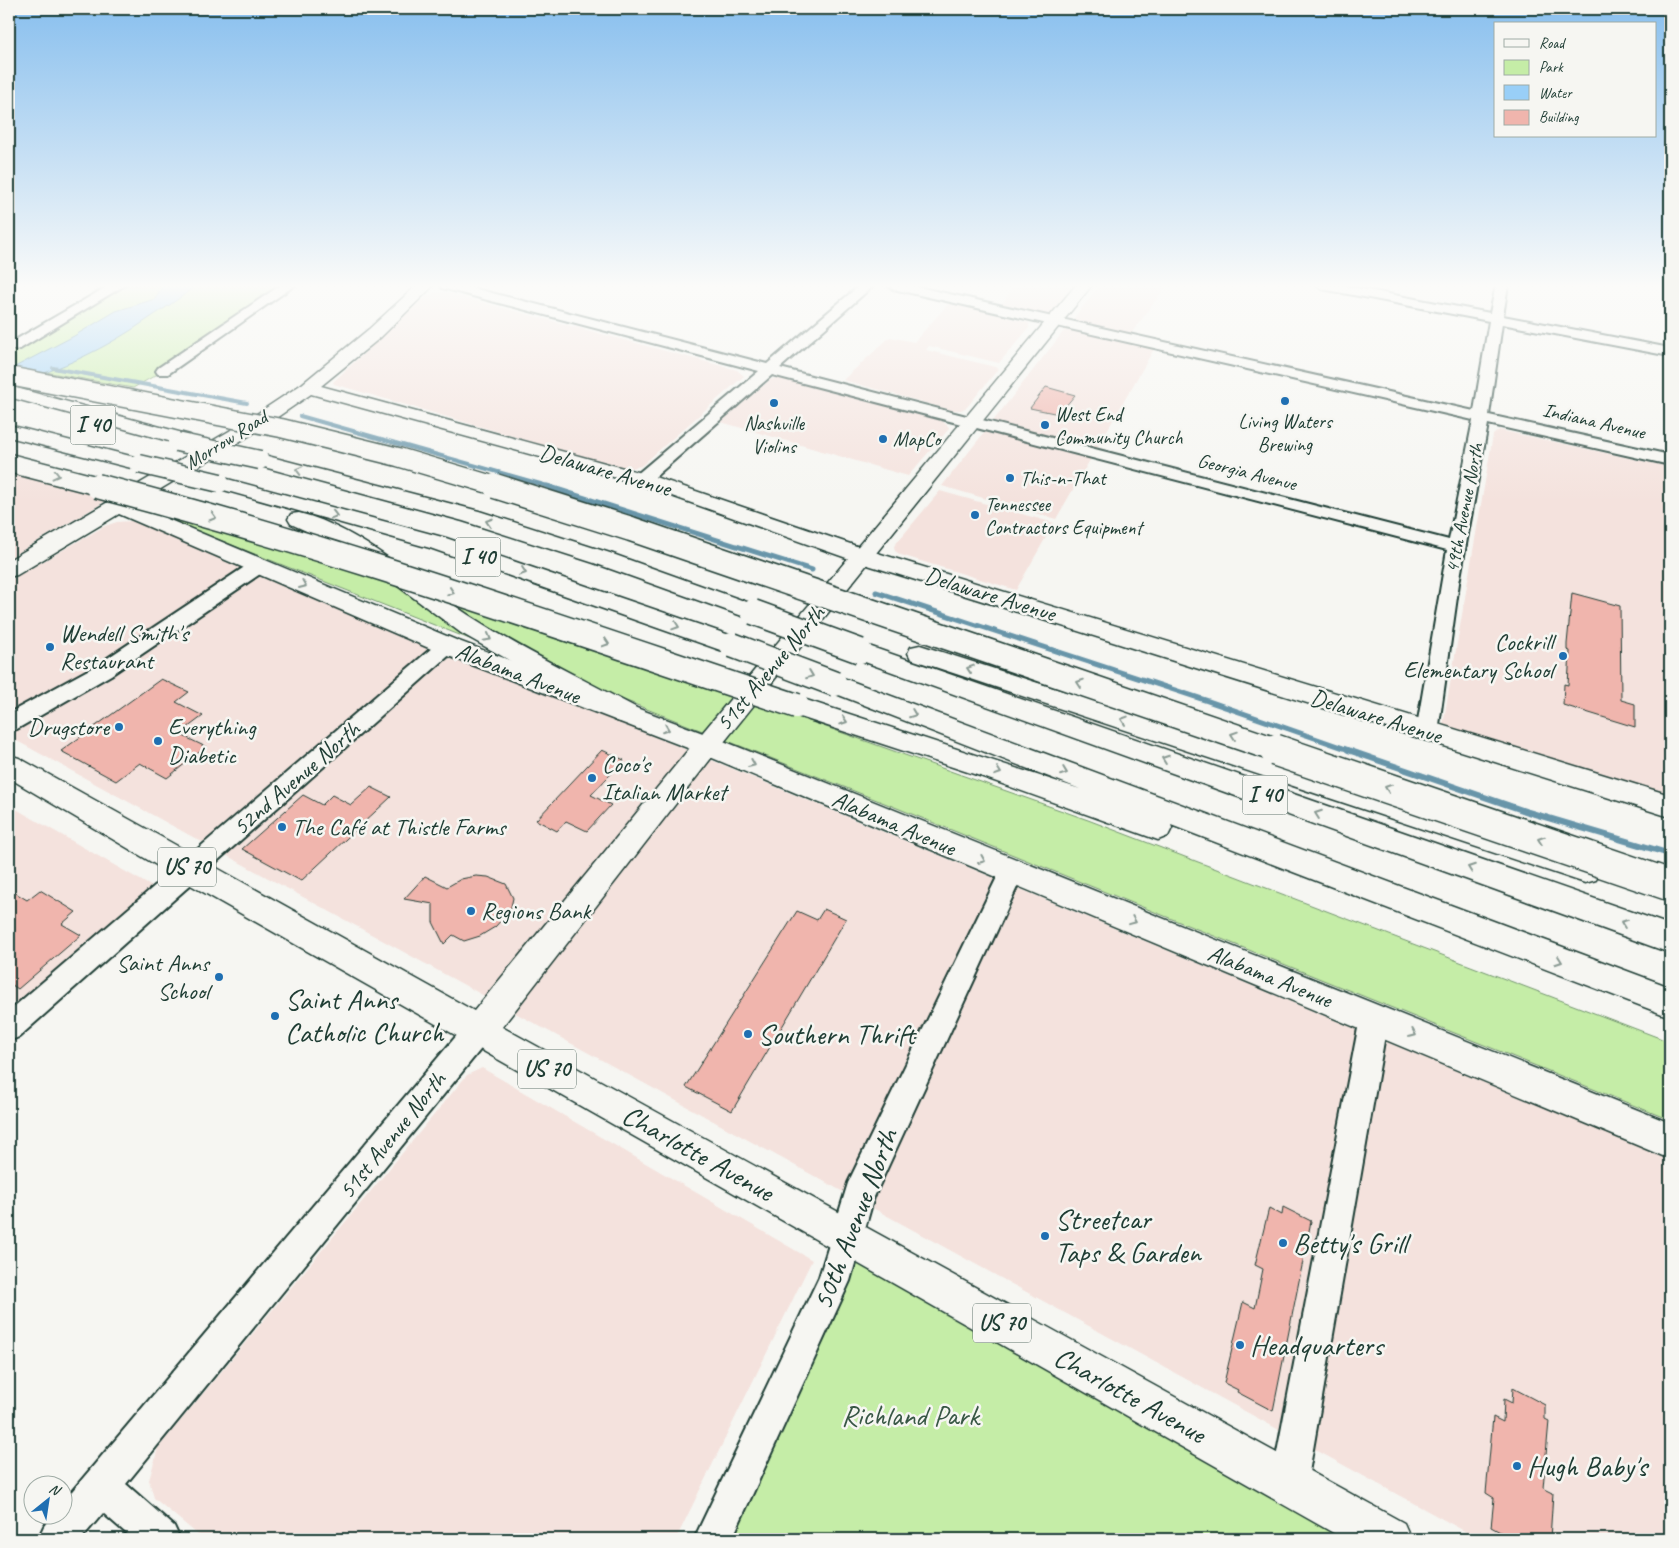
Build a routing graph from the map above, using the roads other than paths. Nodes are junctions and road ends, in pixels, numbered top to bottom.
1 (183, 357) edge
2 (346, 357) edge
3 (725, 357) edge
4 (784, 357) edge
5 (1025, 357) edge
6 (1219, 357) edge
7 (1489, 357) edge
8 (770, 369) junction
9 (163, 371) dead end
10 (9, 376) edge
11 (308, 388) junction
12 (9, 402) edge
13 (1481, 417) junction
14 (972, 423) junction
15 (9, 431) edge
16 (180, 441) junction
17 (1670, 460) edge
18 (9, 463) edge
19 (642, 479) junction
20 (220, 483) junction
21 (118, 506) junction
22 (1456, 547) junction
23 (863, 556) junction
24 (259, 566) junction
25 (9, 570) edge
26 (864, 644) junction
27 (447, 646) junction
28 (626, 714) junction
29 (9, 723) edge
30 (1427, 732) junction
31 (707, 745) junction
32 (9, 765) edge
33 (1670, 806) edge
34 (191, 870) junction
35 (1012, 872) junction
36 (1670, 884) edge
37 (1670, 896) edge
38 (1670, 939) edge
39 (1513, 944) junction
40 (1670, 1002) edge
41 (1374, 1018) junction
42 (9, 1028) edge
43 (479, 1030) junction
44 (1670, 1141) edge
45 (848, 1236) junction
46 (1289, 1484) junction
47 (102, 1488) junction
48 (57, 1539) edge
49 (160, 1539) edge
50 (713, 1539) edge
51 (1388, 1539) edge

1 - 9 street
2 - 11 main road, Morrow Road
3 - 8 street, Georgia Avenue
4 - 8 street
5 - 14 main road, 51st Avenue North
6 - 13 street, Indiana Avenue
7 - 13 street, 49th Avenue North
8 - 14 street, Georgia Avenue
8 - 19 street
36 -> 10 main road, bridge
11 - 19 main road, Delaware Avenue
11 - 21 main road, Morrow Road
12 - 16 main road, I 40
12 - 16 main road
13 - 17 street, Indiana Avenue
13 - 22 street, 49th Avenue North
14 - 22 street, Georgia Avenue
14 - 23 main road, 51st Avenue North
15 - 20 main road, I 40, bridge
26 -> 16 main road, I 40, bridge
18 -> 39 main road, bridge
19 - 23 main road, Delaware Avenue
20 -> 28 main road
20 -> 39 main road, I 40, bridge
21 - 24 main road, Alabama Avenue
21 - 25 main road, Morrow Road
22 - 30 street, 49th Avenue North
23 - 30 main road, Delaware Avenue
23 - 31 main road, 51st Avenue North
24 -> 27 main road, Alabama Avenue
24 - 29 street
37 -> 26 main road
38 -> 26 main road, I 40
27 - 28 main road, Alabama Avenue
27 - 34 street, 52nd Avenue North
28 -> 31 main road, Alabama Avenue
30 - 33 main road, Delaware Avenue
31 -> 35 main road, Alabama Avenue
31 - 43 main road, 51st Avenue North
32 - 34 main road, Charlotte Avenue / US 70
34 - 42 street, 52nd Avenue North
34 - 43 main road, Charlotte Avenue / US 70
35 -> 41 main road, Alabama Avenue
35 - 45 street, 50th Avenue North
39 -> 40 main road, I 40
41 -> 44 main road, Alabama Avenue
41 - 46 street
43 - 45 main road, Charlotte Avenue / US 70
43 - 47 street, 51st Avenue North
45 - 46 main road, Charlotte Avenue / US 70
45 - 50 street, 50th Avenue North
46 - 51 main road, Charlotte Avenue / US 70
47 - 48 street, 51st Avenue North
47 - 49 street

